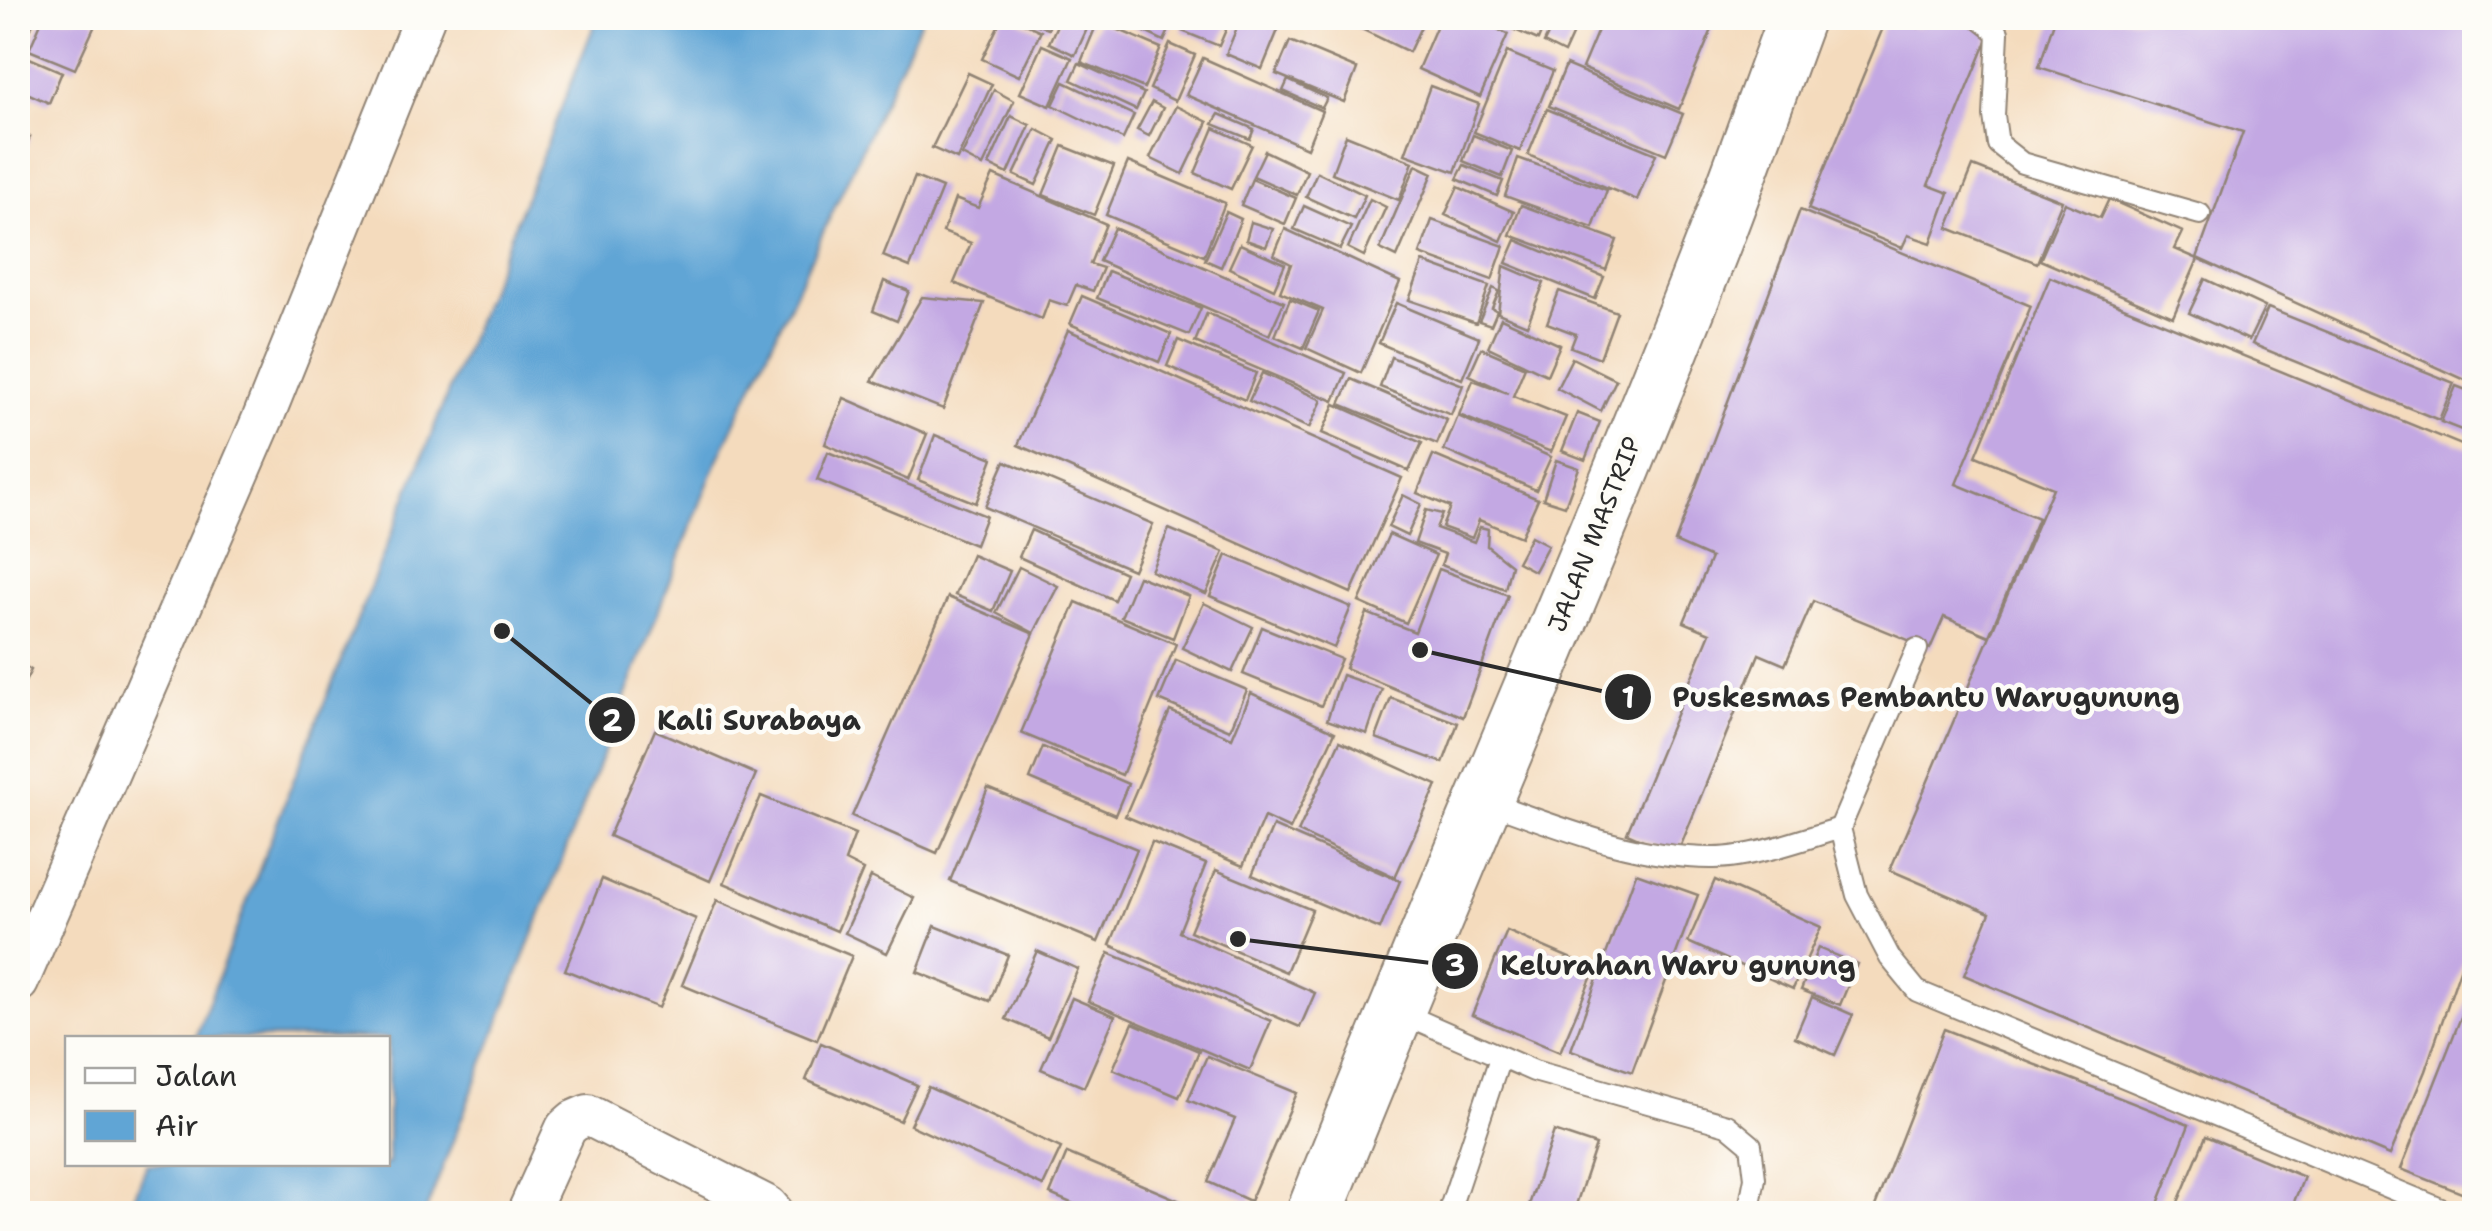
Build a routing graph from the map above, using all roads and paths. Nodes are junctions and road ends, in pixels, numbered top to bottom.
1 (424, 18) edge
2 (1796, 18) edge
3 (1979, 18) edge
4 (2200, 214) dead end
5 (1917, 648) dead end
6 (1485, 801) junction
7 (1840, 828) junction
8 (18, 982) edge
9 (1395, 1010) junction
10 (1500, 1058) junction
11 (527, 1214) edge
12 (774, 1214) edge
13 (1314, 1214) edge
14 (1448, 1214) edge
15 (1748, 1214) edge
16 (2453, 1214) edge

1 - 8 street
2 - 6 main road, JALAN MASTRIP
3 - 4 lane
5 - 7 lane
6 - 7 lane
6 - 9 main road, JALAN MASTRIP
7 - 16 lane
9 - 10 lane
9 - 13 main road, JALAN MASTRIP
10 - 14 lane
10 - 15 lane
11 - 12 street

